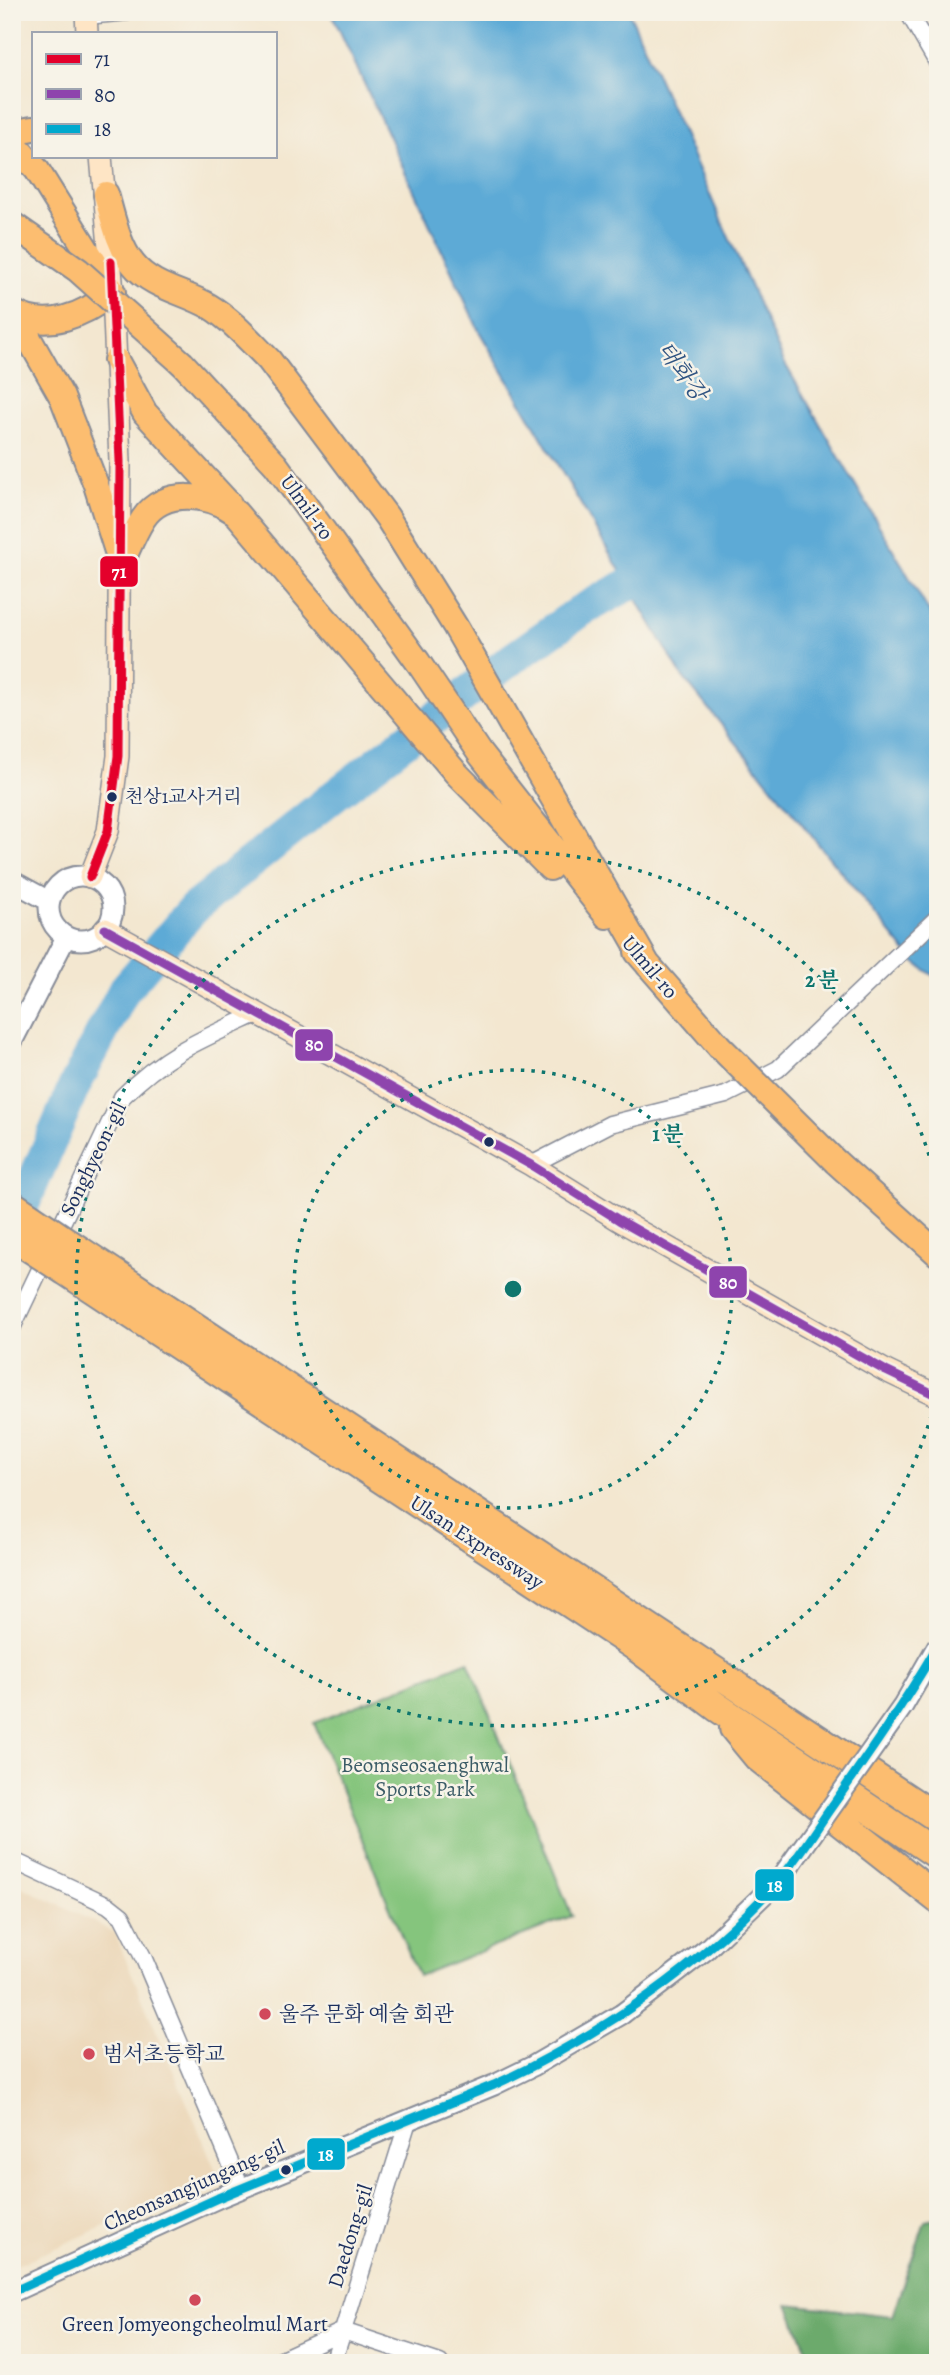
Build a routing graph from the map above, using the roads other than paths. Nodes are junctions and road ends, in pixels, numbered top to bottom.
1 (128, 12) edge
2 (908, 12) edge
3 (87, 21) edge
4 (937, 60) edge
5 (32, 128) edge
6 (12, 132) edge
7 (12, 142) edge
8 (101, 158) edge
9 (106, 194) junction
10 (12, 224) edge
11 (197, 299) junction
12 (113, 300) junction
13 (14, 312) edge
14 (116, 360) junction
15 (236, 513) junction
16 (121, 564) junction
17 (90, 877) junction
18 (12, 881) edge
19 (49, 901) junction
20 (938, 916) edge
21 (105, 929) junction
22 (66, 937) junction
23 (648, 965) junction
24 (257, 1014) junction
25 (12, 1042) edge
26 (531, 1165) junction
27 (12, 1205) edge
28 (12, 1236) edge
29 (938, 1254) edge
30 (73, 1261) junction
31 (12, 1328) edge
32 (938, 1396) edge
33 (938, 1645) edge
34 (717, 1707) junction
35 (938, 1819) edge
36 (938, 1855) edge
37 (12, 1860) edge
38 (938, 1899) edge
39 (408, 2121) junction
40 (241, 2188) junction
41 (12, 2292) edge
42 (343, 2332) junction
43 (273, 2363) edge
44 (333, 2363) edge
45 (440, 2363) edge

1 - 3 street
2 - 4 street
5 - 6 main road
7 - 12 main road
8 - 9 main road
9 - 11 main road
9 - 12 main road
10 - 23 main road, Ulmil-ro, bridge
11 - 12 main road
11 - 23 main road
12 - 13 main road
12 - 14 main road
13 - 16 main road
14 - 15 main road
14 - 16 main road
15 - 16 main road
15 - 23 main road
16 - 17 main road
17 - 19 street
17 - 21 street
18 - 19 street
19 - 22 street
20 - 26 street
21 - 22 street
21 - 24 main road
22 - 25 street
23 - 29 main road, Ulmil-ro, bridge
24 - 26 main road
24 - 31 street, Songhyeon-gil
26 - 32 main road
27 - 30 highway, Ulsan Expressway, bridge
28 - 30 highway, Ulsan Expressway, bridge
30 - 34 highway, Ulsan Expressway
30 - 35 highway, Ulsan Expressway
33 - 39 street, Cheonsangjungang-gil, bridge
34 - 36 highway, Ulsan Expressway
34 - 38 highway
37 - 40 street
39 - 40 street, Cheonsangjungang-gil
39 - 42 street, Daedong-gil
40 - 41 street, Cheonsangjungang-gil
42 - 43 street
42 - 44 street, Daedong-gil
42 - 45 street

